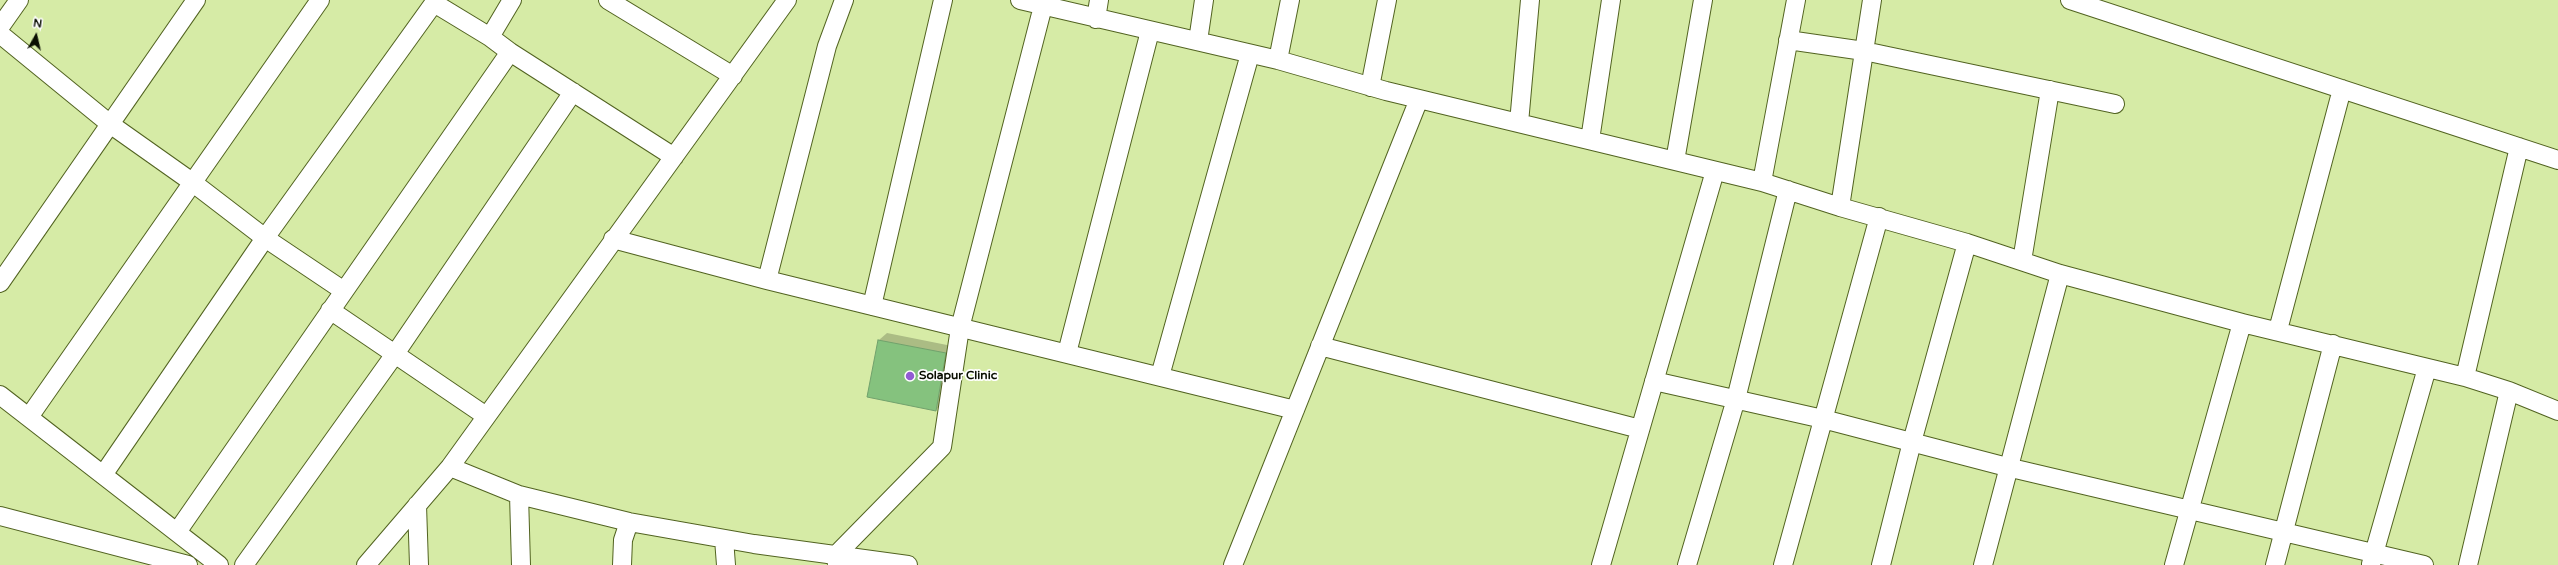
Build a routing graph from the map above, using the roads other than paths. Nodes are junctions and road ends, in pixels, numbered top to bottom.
1 (19, 0) edge
2 (196, 0) edge
3 (320, 0) edge
4 (512, 0) edge
5 (608, 0) edge
6 (844, 0) edge
7 (943, 0) edge
8 (1020, 0) edge
9 (1099, 0) edge
10 (1204, 0) edge
11 (1290, 0) edge
12 (1387, 0) edge
13 (1530, 0) edge
14 (1611, 0) edge
15 (1703, 0) edge
16 (1796, 0) edge
17 (1872, 0) edge
18 (2070, 0) edge
19 (431, 1) edge
20 (784, 1) edge
21 (1043, 6) junction
22 (1096, 19) junction
23 (0, 27) edge
24 (1150, 31) junction
25 (0, 34) edge
26 (490, 37) junction
27 (1788, 40) junction
28 (1198, 42) junction
29 (1864, 51) junction
30 (510, 52) junction
31 (1250, 54) junction
32 (1278, 60) junction
33 (733, 76) junction
34 (1370, 87) junction
35 (2342, 89) junction
36 (2050, 90) junction
37 (573, 92) junction
38 (1419, 99) junction
39 (2114, 104) dead end
40 (1519, 123) junction
41 (110, 124) junction
42 (1590, 140) junction
43 (2519, 147) junction
44 (674, 156) junction
45 (2558, 160) edge
46 (1675, 161) junction
47 (1715, 171) junction
48 (192, 182) junction
49 (1762, 182) junction
50 (1788, 190) junction
51 (1840, 207) junction
52 (1879, 217) junction
53 (265, 238) junction
54 (613, 239) junction
55 (1967, 242) junction
56 (2022, 261) junction
57 (2060, 274) junction
58 (767, 280) junction
59 (0, 283) edge
60 (344, 291) junction
61 (872, 306) junction
62 (330, 310) junction
63 (2242, 323) junction
64 (960, 328) junction
65 (2278, 330) junction
66 (2333, 344) junction
67 (1320, 346) junction
68 (1067, 353) junction
69 (395, 354) junction
70 (2427, 368) junction
71 (1160, 376) junction
72 (2465, 378) junction
73 (1654, 381) junction
74 (2509, 391) junction
75 (0, 395) edge
76 (1736, 399) junction
77 (1295, 410) junction
78 (2558, 411) edge
79 (486, 416) junction
80 (29, 417) junction
81 (1823, 419) junction
82 (1640, 429) junction
83 (1912, 442) junction
84 (450, 466) junction
85 (2007, 467) junction
86 (103, 475) junction
87 (519, 495) junction
88 (417, 505) junction
89 (2190, 509) junction
90 (0, 516) edge
91 (629, 522) junction
92 (177, 532) junction
93 (2283, 532) junction
94 (724, 539) junction
95 (2373, 559) edge
96 (836, 560) edge
97 (188, 565) edge
98 (219, 565) edge
99 (244, 565) edge
100 (366, 565) edge
101 (419, 565) edge
102 (521, 565) edge
103 (622, 565) edge
104 (726, 565) edge
105 (908, 565) edge
106 (1233, 565) edge
107 (1601, 565) edge
108 (1687, 565) edge
109 (1783, 565) edge
110 (1881, 565) edge
111 (1983, 565) edge
112 (2174, 565) edge
113 (2275, 565) edge
114 (2424, 565) edge
115 (2468, 565) edge

1 - 23 street
2 - 41 street
3 - 48 street
4 - 26 street
5 - 33 street
6 - 58 street
7 - 61 street
8 - 21 street
9 - 22 street
10 - 28 street
11 - 32 street
12 - 34 street
13 - 40 street
14 - 42 street
15 - 46 street
16 - 27 street
17 - 29 street
18 - 35 street
19 - 26 street
19 - 53 street
20 - 33 street
21 - 22 street
21 - 64 street
22 - 24 street
24 - 28 street
24 - 68 street
25 - 41 street
26 - 30 street
27 - 29 street
27 - 49 street
28 - 31 street
29 - 36 street
29 - 51 street
30 - 37 street
30 - 60 street
31 - 32 street
31 - 71 street
32 - 34 street
33 - 44 street
34 - 38 street
35 - 43 street
35 - 65 street
36 - 39 street
36 - 56 street
37 - 44 street
37 - 69 street
38 - 40 street
38 - 67 street
40 - 42 street
41 - 48 street
41 - 59 street
42 - 46 street
43 - 45 street
43 - 72 street
44 - 54 street
46 - 47 street
47 - 49 street
47 - 73 street
48 - 53 street
48 - 80 street
49 - 50 street
50 - 51 street
50 - 76 street
51 - 52 street
52 - 55 street
52 - 81 street
53 - 60 street
53 - 86 street
54 - 58 street
54 - 79 street
55 - 56 street
55 - 83 street
56 - 57 street
57 - 63 street
57 - 85 street
58 - 61 street
60 - 62 street
61 - 64 street
62 - 69 street
62 - 92 street
63 - 65 street
63 - 89 street
64 - 68 street
64 - 96 street
65 - 66 street
66 - 70 street
66 - 93 street
67 - 77 street
67 - 82 street
68 - 71 street
69 - 79 street
69 - 99 street
70 - 72 street
70 - 95 street
71 - 77 street
72 - 74 street
73 - 76 street
73 - 82 street
74 - 78 street
74 - 115 street
75 - 80 street
76 - 81 street
76 - 108 street
77 - 106 street
79 - 84 street
80 - 86 street
81 - 83 street
81 - 109 street
82 - 107 street
83 - 85 street
83 - 110 street
84 - 87 street
84 - 88 street
85 - 89 street
85 - 111 street
86 - 92 street
87 - 91 street
87 - 102 street
88 - 100 street
88 - 101 street
89 - 93 street
89 - 112 street
90 - 97 street
91 - 94 street
91 - 103 street
92 - 98 street
93 - 95 street
93 - 113 street
94 - 96 street
94 - 104 street
95 - 114 street
96 - 105 street

